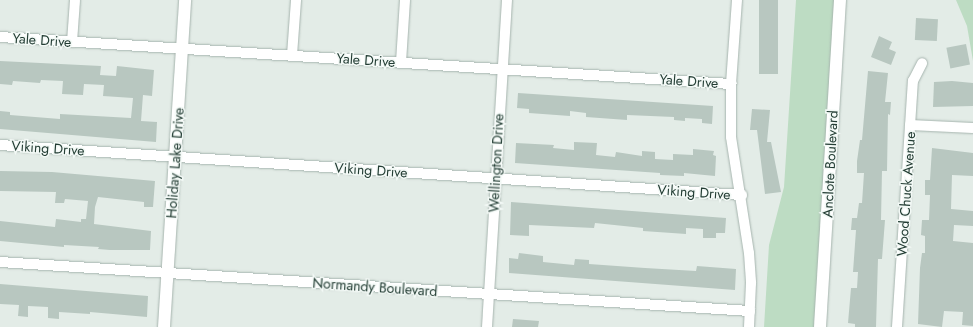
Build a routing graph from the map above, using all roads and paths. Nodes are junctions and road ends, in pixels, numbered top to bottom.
1 (75, 0) edge
2 (185, 0) edge
3 (296, 0) edge
4 (405, 0) edge
5 (507, 0) edge
6 (737, 0) edge
7 (840, 0) edge
8 (0, 37) edge
9 (72, 42) junction
10 (182, 48) junction
11 (292, 55) junction
12 (401, 62) junction
13 (922, 63) dead end
14 (502, 69) junction
15 (731, 84) junction
16 (910, 125) junction
17 (973, 128) edge
18 (0, 145) edge
19 (175, 157) junction
20 (496, 178) junction
21 (742, 195) junction
22 (0, 262) edge
23 (168, 273) junction
24 (489, 294) junction
25 (750, 312) junction
26 (164, 327) edge
27 (487, 327) edge
28 (749, 327) edge
29 (820, 327) edge
30 (897, 327) edge

1 - 9 street
2 - 10 street, Holiday Lake Drive
3 - 11 street
4 - 12 street
5 - 14 street, Wellington Drive
6 - 15 street
7 - 29 street, Anclote Boulevard
8 - 9 street, Yale Drive
9 - 10 street, Yale Drive
10 - 11 street, Yale Drive
10 - 19 street, Holiday Lake Drive
11 - 12 street, Yale Drive
12 - 14 street, Yale Drive
13 - 16 street, Wood Chuck Avenue
14 - 15 street, Yale Drive
14 - 20 street, Wellington Drive
15 - 21 street
16 - 17 street
16 - 30 street, Wood Chuck Avenue
18 - 19 street, Viking Drive
19 - 20 street, Viking Drive
19 - 23 street, Holiday Lake Drive
20 - 21 street, Viking Drive
20 - 24 street, Wellington Drive
21 - 25 street
22 - 23 street, Normandy Boulevard
23 - 24 street, Normandy Boulevard
23 - 26 street, Holiday Lake Drive
24 - 25 street, Normandy Boulevard
24 - 27 street, Wellington Drive
25 - 28 street

